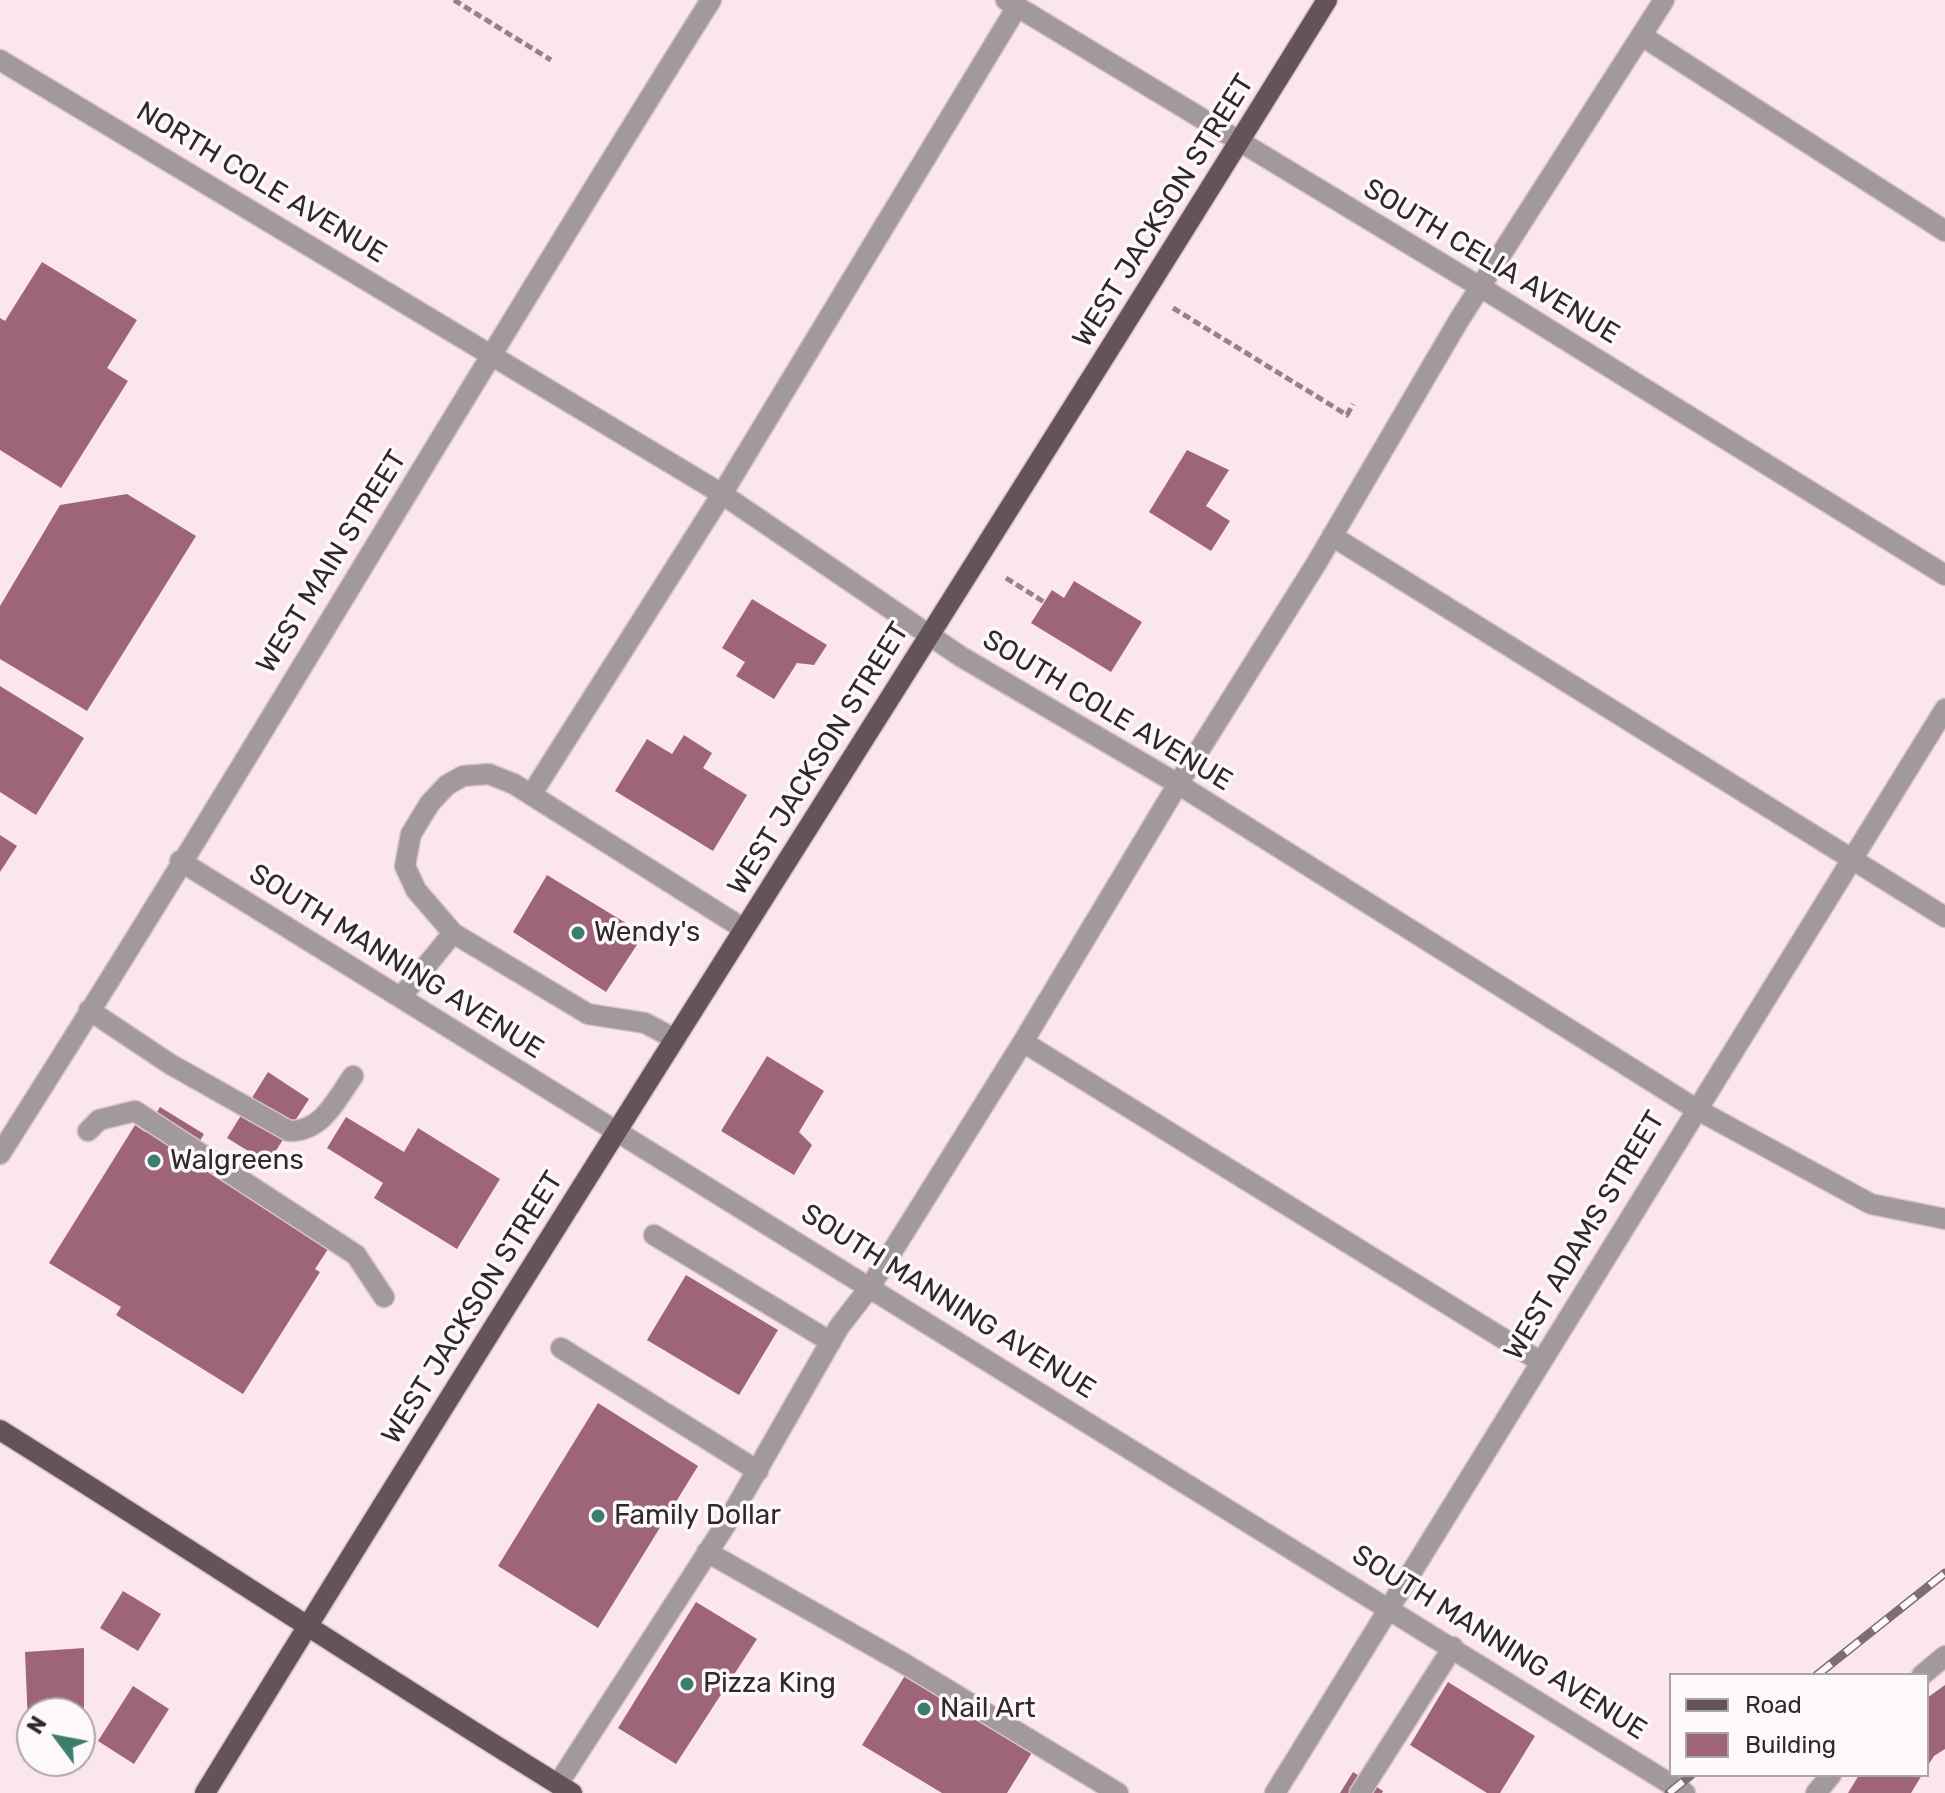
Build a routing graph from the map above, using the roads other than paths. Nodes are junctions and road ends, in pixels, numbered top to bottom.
1 (711, 0) edge
2 (1327, 0) edge
3 (1664, 0) edge
4 (1012, 4) edge
5 (1642, 36) junction
6 (0, 60) edge
7 (1239, 142) junction
8 (1945, 231) edge
9 (1482, 288) junction
10 (494, 355) junction
11 (722, 494) junction
12 (1332, 536) junction
13 (1945, 575) edge
14 (930, 636) junction
15 (1945, 709) edge
16 (1178, 784) junction
17 (531, 795) junction
18 (1852, 859) junction
19 (180, 861) junction
20 (1945, 917) edge
21 (744, 929) junction
22 (453, 933) junction
23 (401, 997) junction
24 (89, 1010) junction
25 (675, 1039) junction
26 (1023, 1042) junction
27 (353, 1076) dead end
28 (1696, 1109) junction
29 (88, 1131) dead end
30 (617, 1133) junction
31 (0, 1154) edge
32 (1945, 1219) edge
33 (654, 1235) dead end
34 (870, 1287) junction
35 (384, 1297) dead end
36 (831, 1342) junction
37 (561, 1348) dead end
38 (1541, 1362) junction
39 (0, 1430) edge
40 (758, 1471) junction
41 (707, 1552) junction
42 (1391, 1608) junction
43 (305, 1628) junction
44 (1453, 1647) junction
45 (1945, 1656) edge
46 (1924, 1673) edge
47 (1829, 1777) edge
48 (565, 1789) edge
49 (205, 1793) edge
50 (1118, 1793) edge
51 (1275, 1793) edge
52 (1360, 1793) edge
53 (1685, 1793) edge
54 (1816, 1793) edge

1 - 10 street, WEST MAIN STREET
2 - 7 main road, WEST JACKSON STREET
3 - 5 street
4 - 7 street, SOUTH CELIA AVENUE
4 - 11 street
5 - 8 street
5 - 9 street
6 - 10 street, NORTH COLE AVENUE
7 - 9 street, SOUTH CELIA AVENUE
7 - 14 main road, WEST JACKSON STREET
9 - 12 street
9 - 13 street, SOUTH CELIA AVENUE
10 - 11 street, SOUTH COLE AVENUE
10 - 19 street, WEST MAIN STREET
11 - 14 street, SOUTH COLE AVENUE
11 - 17 street
12 - 16 street
12 - 18 street
14 - 16 street, SOUTH COLE AVENUE
14 - 21 main road, WEST JACKSON STREET
15 - 18 street, WEST ADAMS STREET
16 - 26 street
16 - 28 street, SOUTH COLE AVENUE
17 - 21 street
17 - 22 street
18 - 20 street
18 - 28 street, WEST ADAMS STREET
19 - 23 street, SOUTH MANNING AVENUE
19 - 24 street, WEST MAIN STREET
21 - 25 main road, WEST JACKSON STREET
22 - 23 street
22 - 25 street
23 - 30 street, SOUTH MANNING AVENUE
24 - 27 street
24 - 31 street, WEST MAIN STREET
25 - 30 main road, WEST JACKSON STREET
26 - 34 street
26 - 38 street
28 - 32 street, SOUTH COLE AVENUE
28 - 38 street, WEST ADAMS STREET
29 - 35 street
30 - 34 street, SOUTH MANNING AVENUE
30 - 43 main road, WEST JACKSON STREET
33 - 36 street
34 - 36 street
34 - 42 street, SOUTH MANNING AVENUE
36 - 40 street
37 - 40 street
38 - 42 street, WEST ADAMS STREET
39 - 43 main road
40 - 41 street
41 - 48 street
41 - 50 street
42 - 44 street, SOUTH MANNING AVENUE
42 - 51 street, WEST ADAMS STREET
43 - 48 main road
43 - 49 main road, WEST JACKSON STREET
44 - 52 street
44 - 53 street, SOUTH MANNING AVENUE
45 - 46 street
47 - 54 street

